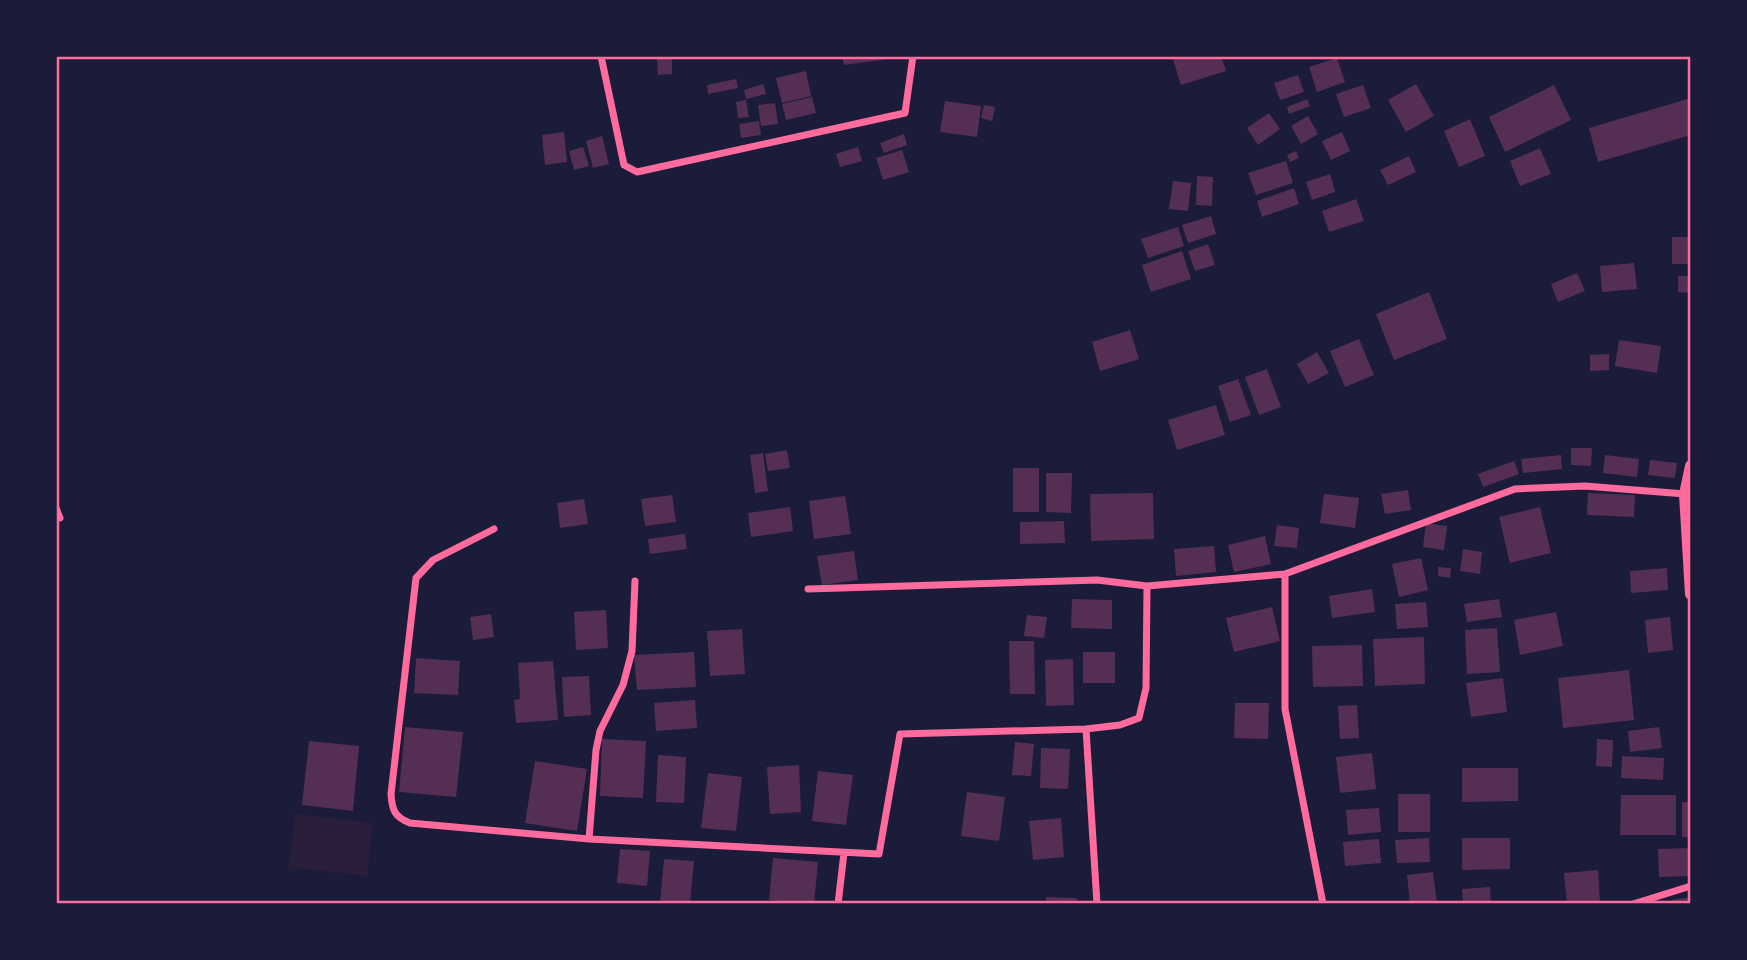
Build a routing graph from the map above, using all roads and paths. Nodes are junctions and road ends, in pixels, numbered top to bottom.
1 (601, 56) edge
2 (914, 56) edge
3 (1691, 466) edge
4 (1685, 494) junction
5 (56, 508) edge
6 (60, 518) dead end
7 (494, 529) dead end
8 (1690, 545) edge
9 (1286, 574) junction
10 (635, 581) dead end
11 (1147, 586) junction
12 (808, 589) dead end
13 (1691, 594) edge
14 (1086, 729) junction
15 (589, 839) junction
16 (844, 853) junction
17 (1691, 886) edge
18 (838, 904) edge
19 (1097, 904) edge
20 (1323, 904) edge
21 (1633, 904) edge

1 - 2 street
3 - 4 main road
4 - 8 main road
4 - 9 street
5 - 6 street
7 - 15 street
8 - 13 main road
9 - 11 street
9 - 20 street
10 - 15 street
11 - 12 street
11 - 14 street
14 - 16 street
14 - 19 street
15 - 16 street
16 - 18 street
17 - 21 street

